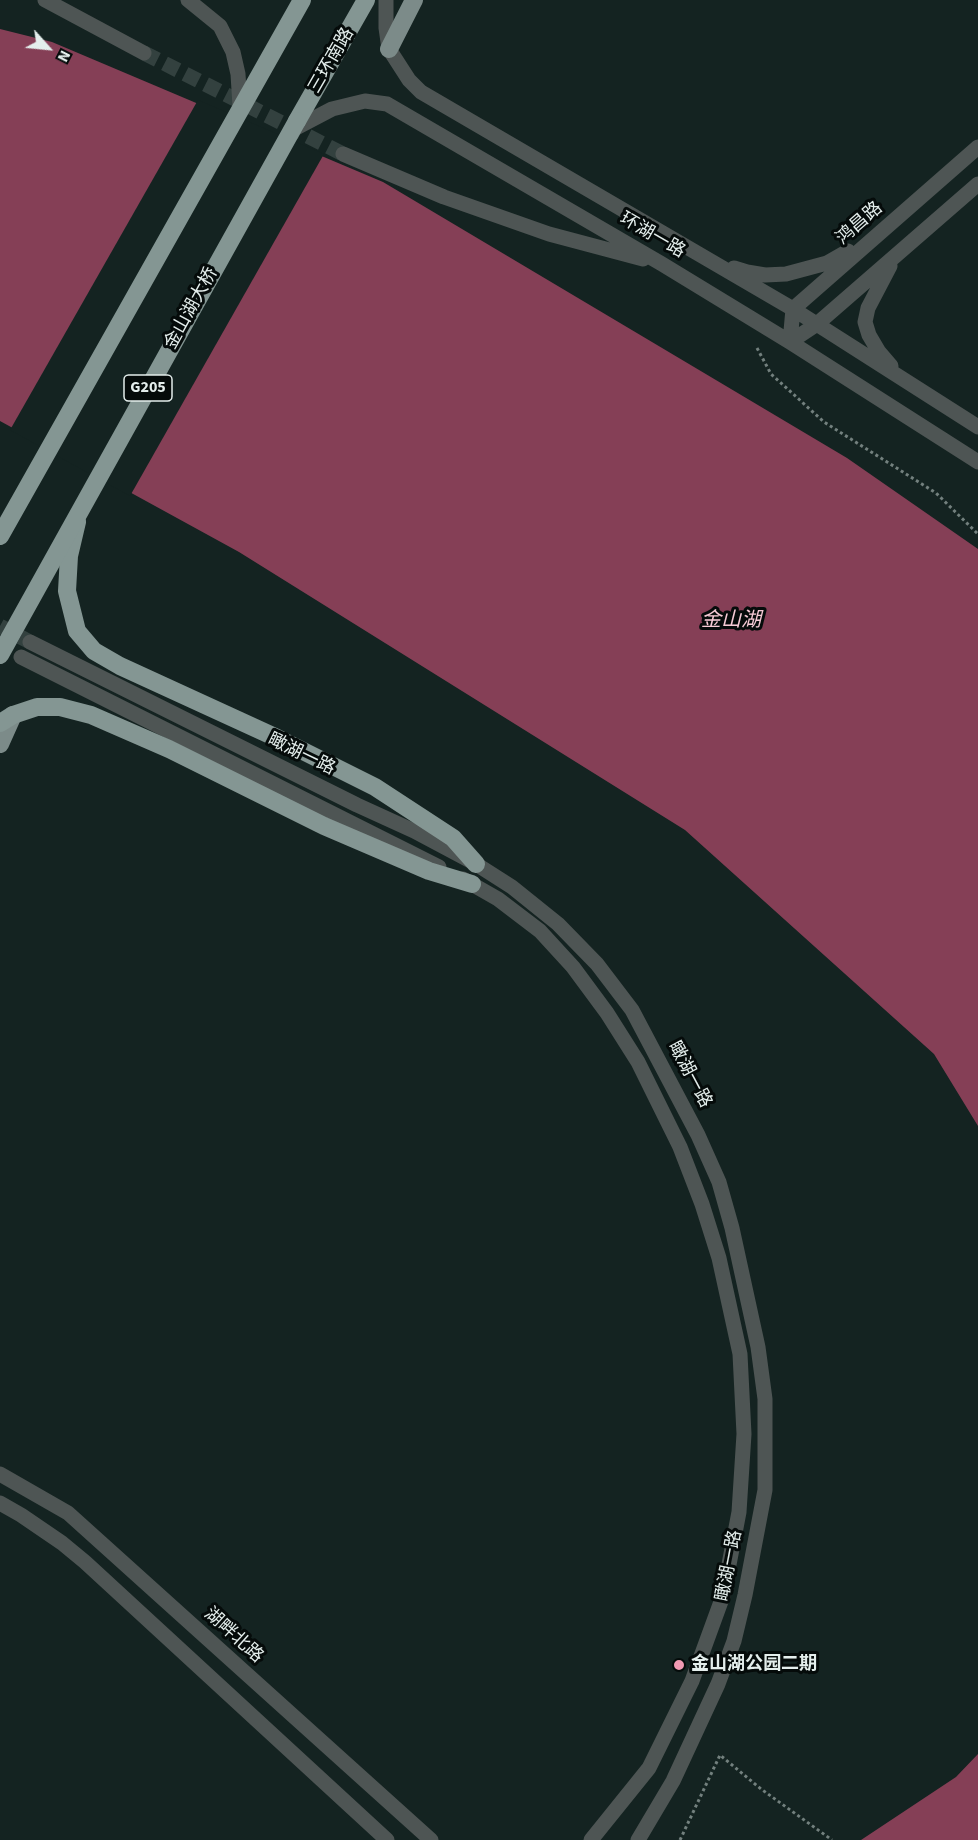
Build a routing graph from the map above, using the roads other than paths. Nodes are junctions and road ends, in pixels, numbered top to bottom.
1 (45, 0) edge
2 (188, 0) edge
3 (302, 0) edge
4 (366, 0) edge
5 (386, 0) edge
6 (414, 0) edge
7 (389, 49) junction
8 (144, 53) tunnel mouth
9 (240, 106) junction
10 (294, 126) junction
11 (978, 147) edge
12 (343, 154) tunnel mouth
13 (978, 184) edge
14 (879, 233) junction
15 (899, 253) junction
16 (707, 258) junction
17 (662, 264) junction
18 (793, 309) junction
19 (817, 324) junction
20 (790, 342) junction
21 (901, 378) junction
22 (978, 427) edge
23 (978, 462) edge
24 (27, 488) junction
25 (0, 511) edge
26 (78, 514) junction
27 (0, 536) edge
28 (30, 642) tunnel mouth
29 (0, 655) edge
30 (21, 657) tunnel mouth
31 (7, 719) edge
32 (0, 744) edge
33 (476, 864) junction
34 (472, 884) junction
35 (0, 1474) edge
36 (0, 1503) edge
37 (387, 1840) edge
38 (431, 1840) edge
39 (591, 1840) edge
40 (638, 1840) edge

1 - 8 street
2 - 9 street
3 - 9 highway
4 - 10 highway, 三环南路 / G205
5 - 7 street, 环湖一路
6 - 7 main road
7 - 16 street, 环湖一路
9 - 24 highway
10 - 17 street, 环湖一路
10 - 26 highway, 金山湖大桥 / G205, bridge
11 - 14 street, 鸿昌路
12 - 17 street
13 - 15 street
14 - 16 street
14 - 18 street, 鸿昌路
15 - 19 street
15 - 21 street
16 - 18 street, 环湖一路
17 - 20 street, 环湖一路
18 - 19 street, 环湖一路
18 - 20 street
19 - 20 street
19 - 21 street, 环湖一路
20 - 23 street, 环湖一路
21 - 22 street, 环湖一路
24 - 25 highway
24 - 27 highway
26 - 29 highway, 金山湖大桥 / G205, bridge
26 - 33 highway
28 - 33 street, 瞰湖一路
30 - 34 street, 瞰湖一路
31 - 32 main road
31 - 34 highway
33 - 40 street, 瞰湖一路
34 - 39 street, 瞰湖一路
35 - 38 street, 湖畔北路
36 - 37 street

